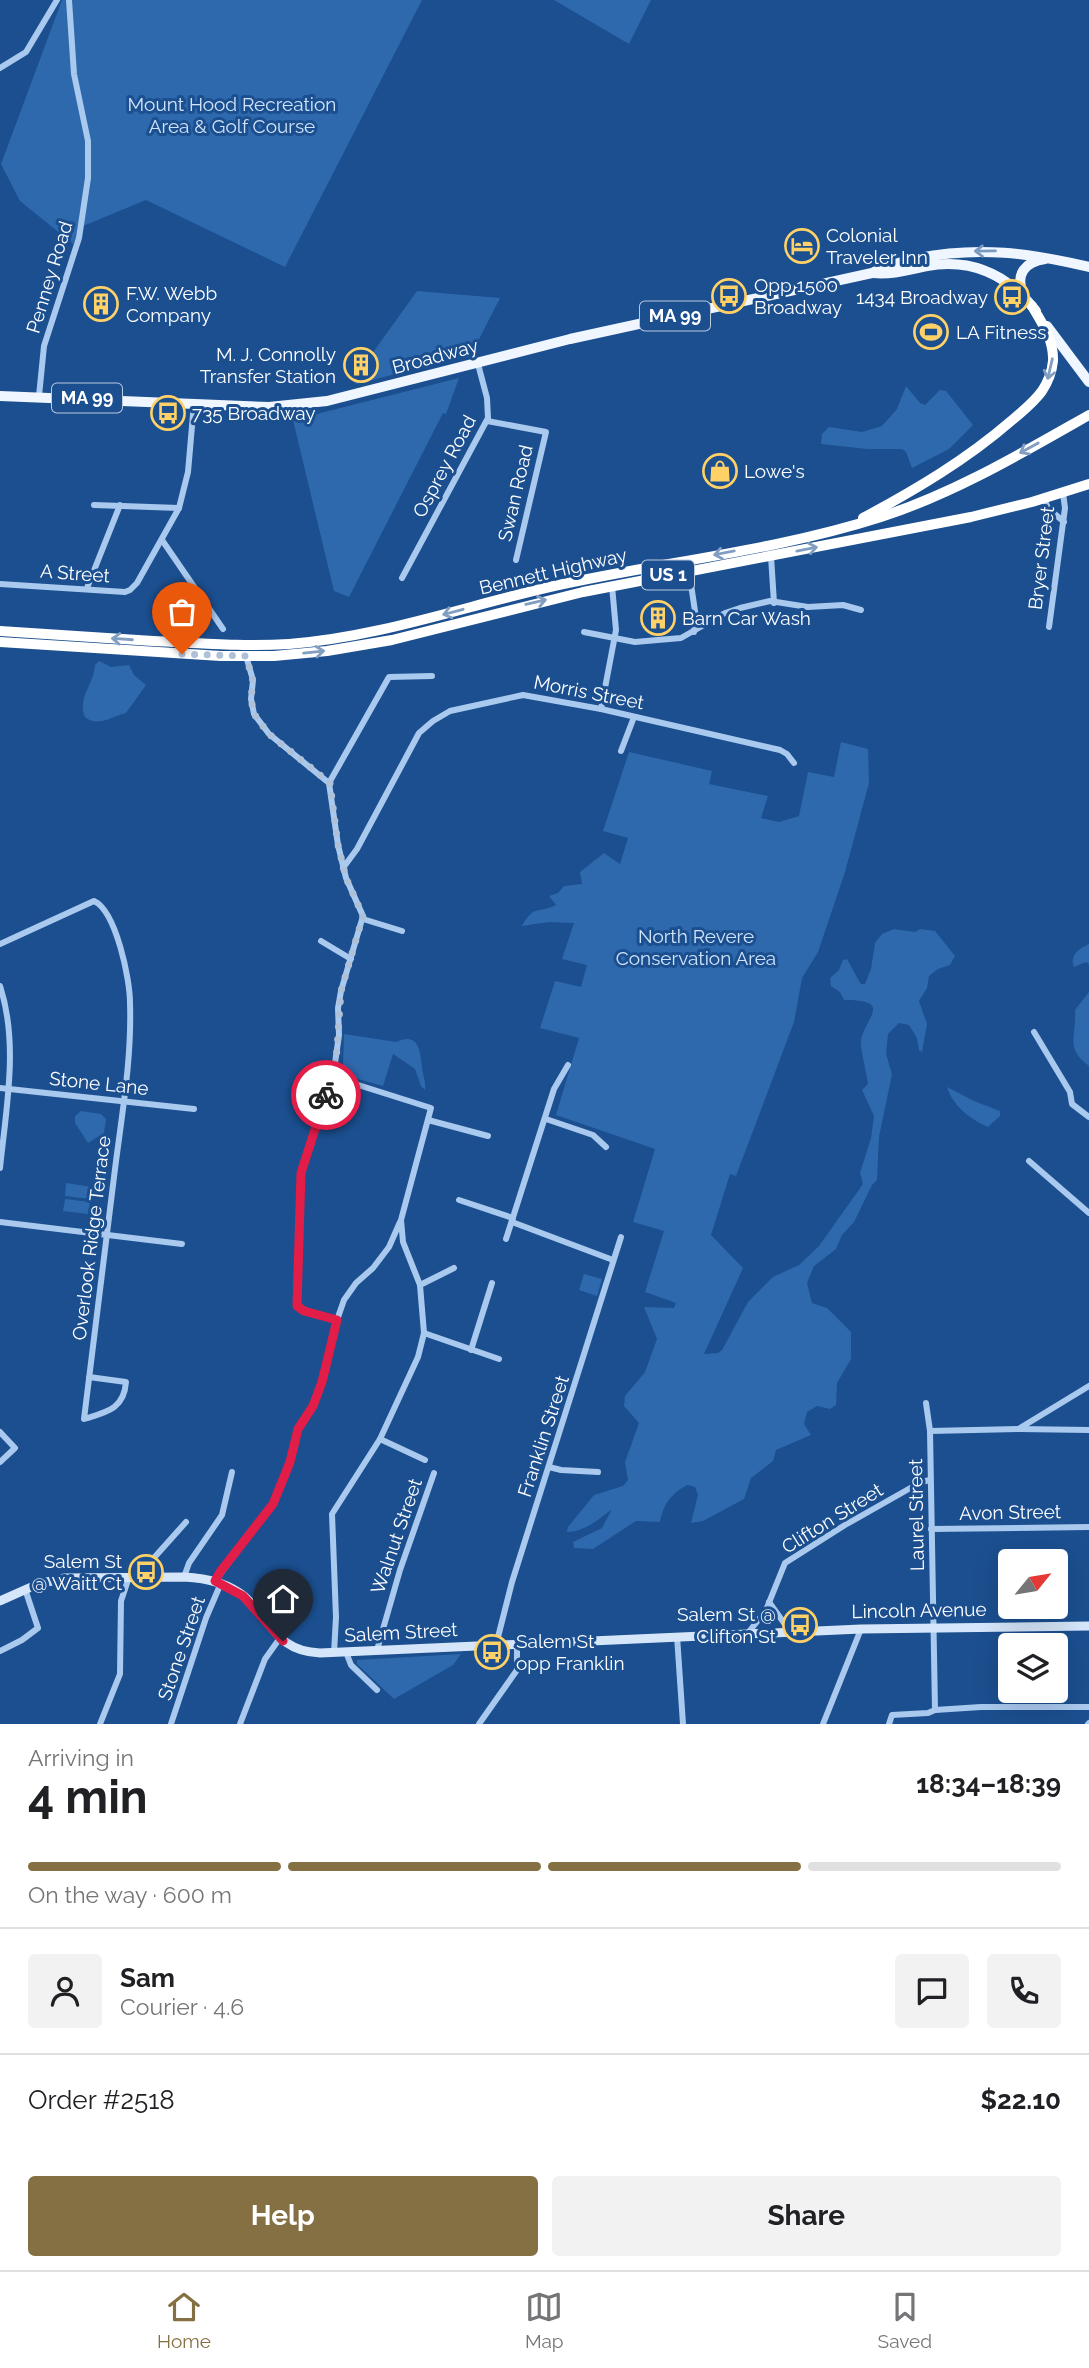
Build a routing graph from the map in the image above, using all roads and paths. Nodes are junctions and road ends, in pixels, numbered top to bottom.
1 (57, 0) edge
2 (69, 0) edge
3 (0, 68) edge
4 (1053, 258) junction
5 (1089, 267) edge
6 (872, 273) junction
7 (1032, 306) junction
8 (478, 363) junction
9 (1089, 383) edge
10 (0, 396) edge
11 (39, 396) junction
12 (194, 403) junction
13 (1089, 415) edge
14 (487, 421) junction
15 (1089, 484) edge
16 (1063, 493) junction
17 (1044, 499) junction
18 (94, 505) dead end
19 (120, 505) junction
20 (180, 508) junction
21 (1064, 522) junction
22 (843, 528) junction
23 (162, 540) junction
24 (771, 556) junction
25 (516, 560) dead end
26 (689, 571) junction
27 (402, 578) dead end
28 (0, 584) edge
29 (612, 586) junction
30 (87, 588) junction
31 (774, 603) junction
32 (861, 610) dead end
33 (1049, 627) dead end
34 (223, 629) dead end
35 (0, 631) edge
36 (584, 632) dead end
37 (693, 633) junction
38 (615, 639) junction
39 (0, 642) edge
40 (246, 656) junction
41 (432, 676) dead end
42 (601, 709) junction
43 (634, 717) junction
44 (621, 751) dead end
45 (794, 763) dead end
46 (330, 783) junction
47 (343, 868) junction
48 (363, 919) junction
49 (402, 931) dead end
50 (321, 941) dead end
51 (0, 944) edge
52 (351, 959) junction
53 (0, 986) edge
54 (1034, 1032) dead end
55 (568, 1065) dead end
56 (333, 1077) junction
57 (4, 1088) edge
58 (124, 1102) junction
59 (194, 1109) dead end
60 (1089, 1117) edge
61 (428, 1119) junction
62 (546, 1119) junction
63 (488, 1136) dead end
64 (606, 1147) dead end
65 (1029, 1161) dead end
66 (0, 1168) edge
67 (459, 1200) dead end
68 (1089, 1213) edge
69 (401, 1220) junction
70 (512, 1220) junction
71 (0, 1222) edge
72 (107, 1235) junction
73 (621, 1237) dead end
74 (506, 1239) dead end
75 (181, 1244) dead end
76 (613, 1261) junction
77 (454, 1268) dead end
78 (492, 1283) dead end
79 (420, 1285) junction
80 (337, 1320) junction
81 (424, 1334) junction
82 (471, 1350) junction
83 (499, 1359) dead end
84 (89, 1377) junction
85 (1089, 1386) edge
86 (926, 1403) dead end
87 (1018, 1429) junction
88 (1089, 1430) edge
89 (930, 1431) junction
90 (0, 1432) edge
91 (380, 1438) junction
92 (425, 1460) dead end
93 (0, 1462) edge
94 (549, 1467) junction
95 (232, 1472) dead end
96 (598, 1472) dead end
97 (434, 1473) dead end
98 (930, 1480) junction
99 (186, 1522) dead end
100 (1089, 1527) edge
101 (931, 1529) junction
102 (129, 1577) junction
103 (140, 1577) junction
104 (184, 1577) junction
105 (218, 1582) junction
106 (25, 1589) junction
107 (0, 1601) edge
108 (769, 1602) junction
109 (1089, 1626) edge
110 (933, 1627) junction
111 (861, 1629) junction
112 (793, 1631) junction
113 (748, 1633) junction
114 (677, 1636) junction
115 (279, 1638) junction
116 (516, 1644) junction
117 (496, 1645) junction
118 (377, 1650) junction
119 (0, 1651) edge
120 (346, 1652) junction
121 (334, 1653) junction
122 (377, 1690) dead end
123 (1089, 1707) edge
124 (935, 1710) junction
125 (100, 1724) edge
126 (170, 1724) edge
127 (240, 1724) edge
128 (479, 1724) edge
129 (683, 1724) edge
130 (823, 1724) edge
131 (890, 1724) edge

1 - 3 street
2 - 11 street, Penney Road
4 - 5 main road, Broadway / MA 99
4 -> 6 main road, Broadway / MA 99
4 - 7 main road
6 - 7 main road, Broadway / MA 99
6 - 8 main road, Broadway / MA 99
7 - 9 main road, Broadway / MA 99
7 -> 22 highway
8 - 12 main road, Broadway / MA 99
8 - 14 street, Osprey Road
10 - 11 main road, Broadway / MA 99
11 - 12 main road, Broadway / MA 99
12 - 20 street
13 -> 22 highway, Bennett Highway / US 1
14 - 25 street, Swan Road
14 - 27 street, Osprey Road
15 - 16 highway, Bennett Highway / US 1
16 - 17 highway, Bennett Highway / US 1
16 - 21 street, Bryer Street
17 - 21 street
24 -> 17 highway, Bennett Highway / US 1
18 - 19 street
19 - 20 street
19 - 30 street
20 - 23 street
21 - 33 street, Bryer Street
22 -> 35 highway, Bennett Highway / US 1
23 - 30 street, A Street
23 - 34 street
24 - 26 highway, Bennett Highway / US 1
24 - 31 street
26 - 29 highway, Bennett Highway / US 1
26 - 37 street
28 - 30 street, A Street
29 - 38 street
40 -> 29 highway, Bennett Highway / US 1
31 - 32 street
31 - 37 street
36 - 38 street
37 - 38 street
38 - 42 street
39 - 40 highway, Bennett Highway / US 1
40 - 46 street
41 - 46 street
42 - 43 street, Morris Street
42 - 47 street, Morris Street
43 - 44 street
43 - 45 street, Morris Street
46 - 47 street
47 - 48 street
48 - 49 street
48 - 52 street
50 - 52 street
51 - 58 street, Overlook Ridge Terrace
52 - 56 street
53 - 57 street
54 - 60 street
55 - 62 street
56 - 61 street
56 - 80 street
57 - 58 street, Stone Lane
57 - 66 street
58 - 59 street, Stone Lane
58 - 72 street, Overlook Ridge Terrace
61 - 63 street
61 - 69 street
62 - 64 street
62 - 70 street
65 - 68 street
67 - 70 street
69 - 79 street
69 - 80 street, Stone Street
70 - 74 street
70 - 76 street
71 - 72 street
72 - 75 street
72 - 84 street, Overlook Ridge Terrace
73 - 76 street, Franklin Street
76 - 94 street, Franklin Street
77 - 79 street
78 - 82 street
79 - 81 street
80 - 105 street, Stone Street
81 - 82 street
81 - 91 street
82 - 83 street
84 - 84 street, Overlook Ridge Terrace
85 - 87 street
86 - 89 street, Laurel Street
87 - 88 street
87 - 89 street
89 - 98 street, Laurel Street
90 - 93 street
91 - 92 street
91 - 121 street
94 - 96 street
94 - 117 street, Franklin Street
95 - 104 street
97 - 118 street, Walnut Street
98 - 101 street, Laurel Street
98 - 108 street, Clifton Street
99 - 103 street
100 - 101 street, Avon Street
101 - 110 street, Laurel Street
102 - 103 main road, Salem Street
102 - 106 main road, Salem Street
102 - 125 street
103 - 104 main road, Salem Street
104 - 105 main road, Salem Street
105 - 115 main road, Salem Street
105 - 126 street, Stone Street
106 - 107 main road, Salem Street
106 - 119 street
108 - 112 street
108 - 113 street, Clifton Street
109 - 110 main road, Lincoln Avenue
110 - 111 main road, Lincoln Avenue
110 - 124 street, Laurel Street
111 - 112 main road, Lincoln Avenue
111 - 130 street
112 - 113 main road, Salem Street
113 - 114 main road, Salem Street
114 - 116 main road, Salem Street
114 - 129 street
115 - 121 main road, Salem Street
115 - 127 street
116 - 117 main road, Salem Street
116 - 128 street
117 - 118 main road, Salem Street
118 - 120 main road, Salem Street
120 - 121 main road, Salem Street
120 - 122 street
123 - 124 street
124 - 131 street

